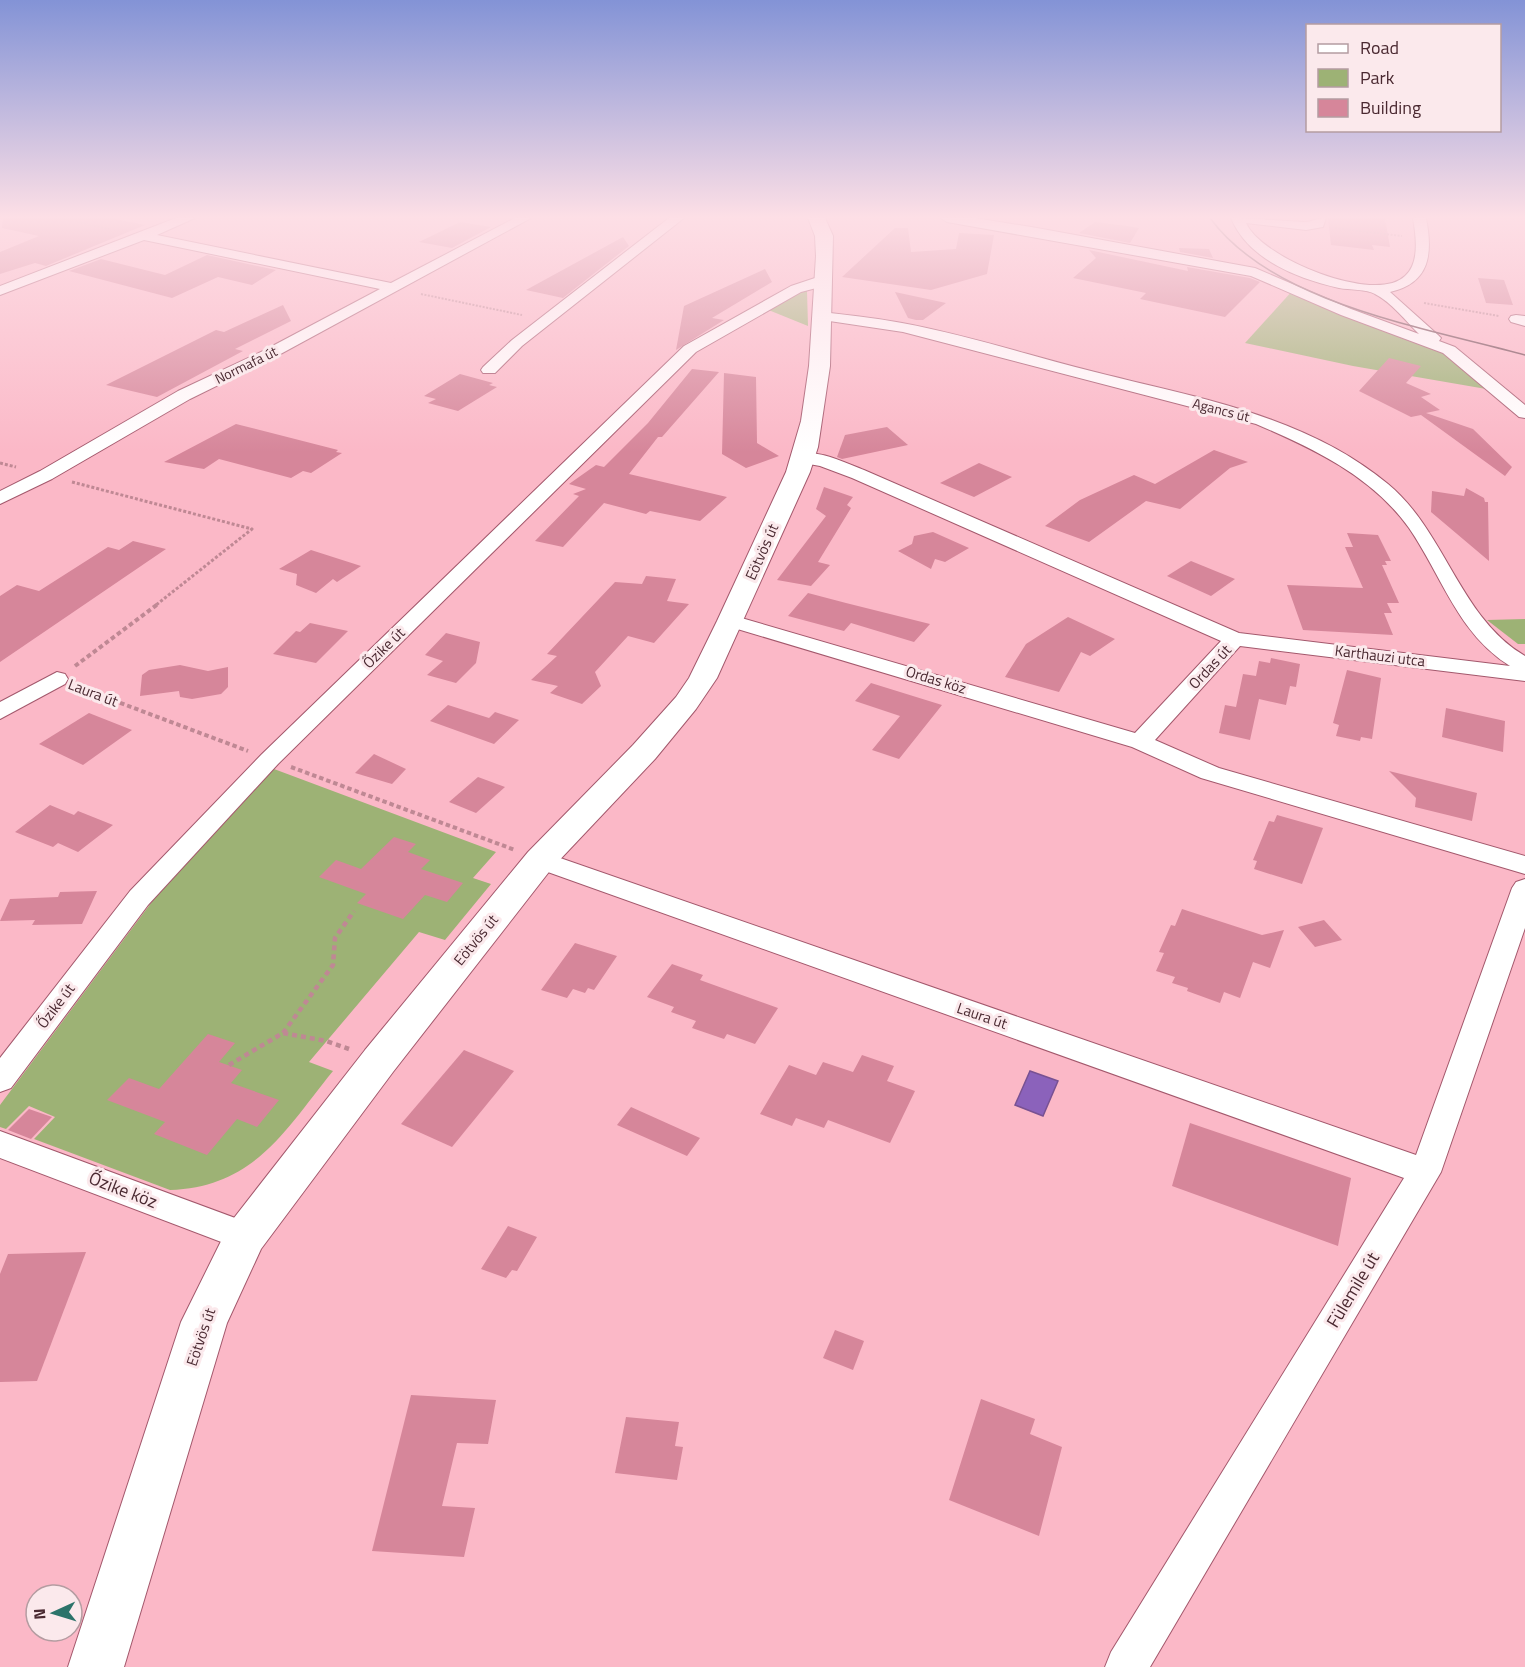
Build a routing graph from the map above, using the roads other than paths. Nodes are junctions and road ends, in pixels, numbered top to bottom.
1 (378, 296) edge
2 (578, 296) edge
3 (784, 296) edge
4 (823, 296) edge
5 (1309, 296) edge
6 (1386, 296) edge
7 (821, 316) junction
8 (1437, 344) junction
9 (489, 370) dead end
10 (1525, 413) edge
11 (804, 458) junction
12 (0, 498) edge
13 (731, 621) junction
14 (1235, 639) junction
15 (1525, 664) edge
16 (1525, 674) edge
17 (57, 679) road end
18 (0, 712) edge
19 (1140, 742) junction
20 (533, 857) junction
21 (1525, 865) edge
22 (1525, 888) edge
23 (0, 1080) edge
24 (0, 1144) edge
25 (1425, 1172) junction
26 (245, 1236) junction
27 (96, 1667) edge
28 (1126, 1667) edge

1 - 12 street, Normafa út
2 - 9 street
3 - 23 street, Őzike út
4 - 7 street, Eötvös út
5 - 8 street
6 - 8 street
7 - 11 street, Eötvös út
7 - 15 street, Agancs út
8 - 10 street
11 - 13 street, Eötvös út
11 - 14 street, Ordas út
13 - 19 street, Ordas köz
13 - 20 street, Eötvös út
14 - 16 street, Karthauzi utca
14 - 19 street, Ordas út
17 - 18 street
19 - 21 street
20 - 25 street, Laura út
20 - 26 street, Eötvös út
22 - 25 street, Fülemile út
24 - 26 street, Őzike köz
25 - 28 street, Fülemile út
26 - 27 street, Eötvös út

